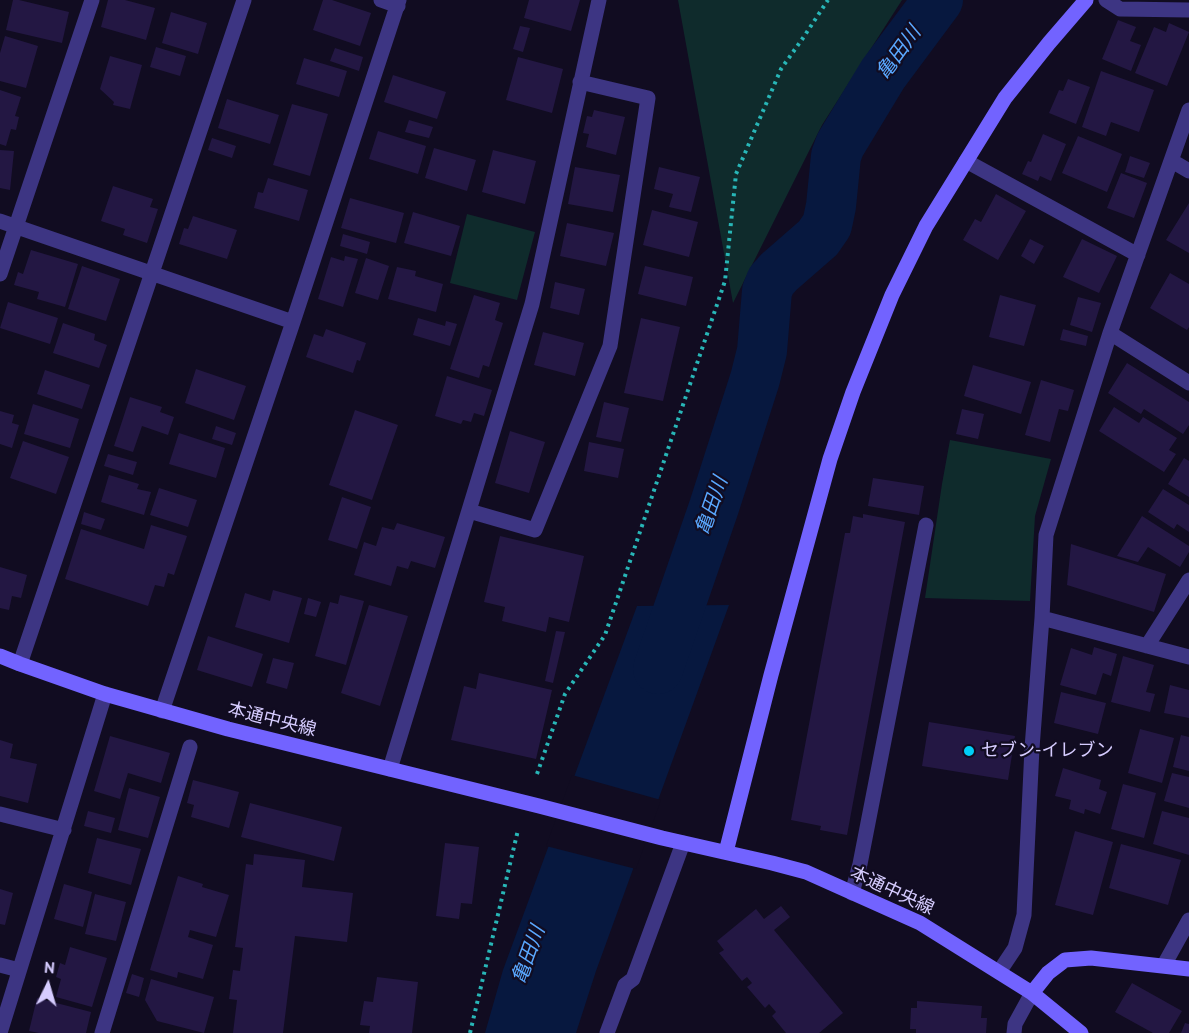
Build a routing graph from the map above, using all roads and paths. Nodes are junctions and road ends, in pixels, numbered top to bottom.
1 (92, 0) edge
2 (244, 0) edge
3 (381, 0) edge
4 (599, 0) edge
5 (828, 0) edge
6 (1086, 0) edge
7 (1106, 0) edge
8 (398, 3) edge
9 (1189, 10) edge
10 (580, 82) junction
11 (1189, 110) edge
12 (1172, 160) junction
13 (966, 161) junction
14 (1189, 171) edge
15 (0, 221) edge
16 (16, 227) junction
17 (1138, 255) junction
18 (152, 273) junction
19 (0, 274) edge
20 (293, 322) junction
21 (1110, 333) junction
22 (1189, 383) edge
23 (469, 511) junction
24 (926, 525) dead end
25 (1189, 580) edge
26 (1042, 618) junction
27 (1147, 646) junction
28 (0, 656) edge
29 (1189, 657) edge
30 (20, 664) junction
31 (105, 694) junction
32 (162, 711) junction
33 (190, 747) dead end
34 (390, 769) junction
35 (537, 774) dead end
36 (0, 814) edge
37 (64, 830) junction
38 (518, 830) dead end
39 (683, 843) junction
40 (726, 852) junction
41 (852, 893) junction
42 (1189, 920) edge
43 (0, 965) edge
44 (1164, 965) junction
45 (1189, 969) edge
46 (19, 970) junction
47 (999, 972) junction
48 (1032, 993) junction
49 (0, 1033) edge
50 (102, 1033) edge
51 (470, 1033) edge
52 (607, 1033) edge
53 (1014, 1033) edge
54 (1081, 1033) edge

1 - 16 street
2 - 18 street
3 - 8 street
4 - 10 street
5 - 35 path
6 - 13 street
7 - 9 street
8 - 20 street
10 - 23 street
10 - 23 street
11 - 12 street
12 - 14 street
12 - 17 street
13 - 17 street
13 - 40 street
15 - 16 street
16 - 18 street
16 - 19 street
17 - 21 street
18 - 20 street
18 - 30 street
20 - 32 street
21 - 22 street
21 - 26 street
23 - 34 street
24 - 41 street
25 - 27 street
26 - 27 street
26 - 47 street
27 - 29 street
28 - 30 street, 本通中央線
30 - 31 street, 本通中央線
31 - 32 street, 本通中央線
31 - 37 street
32 - 34 street, 本通中央線
33 - 50 street
34 - 39 street, 本通中央線
36 - 37 street
37 - 46 street
38 - 51 path
39 - 40 street, 本通中央線
39 - 52 street
40 - 41 street, 本通中央線
41 - 47 street, 本通中央線
42 - 44 street
43 - 46 street
44 - 45 street
44 - 48 street
46 - 49 street
47 - 48 street, 本通中央線
48 - 53 street
48 - 54 street, 本通中央線

